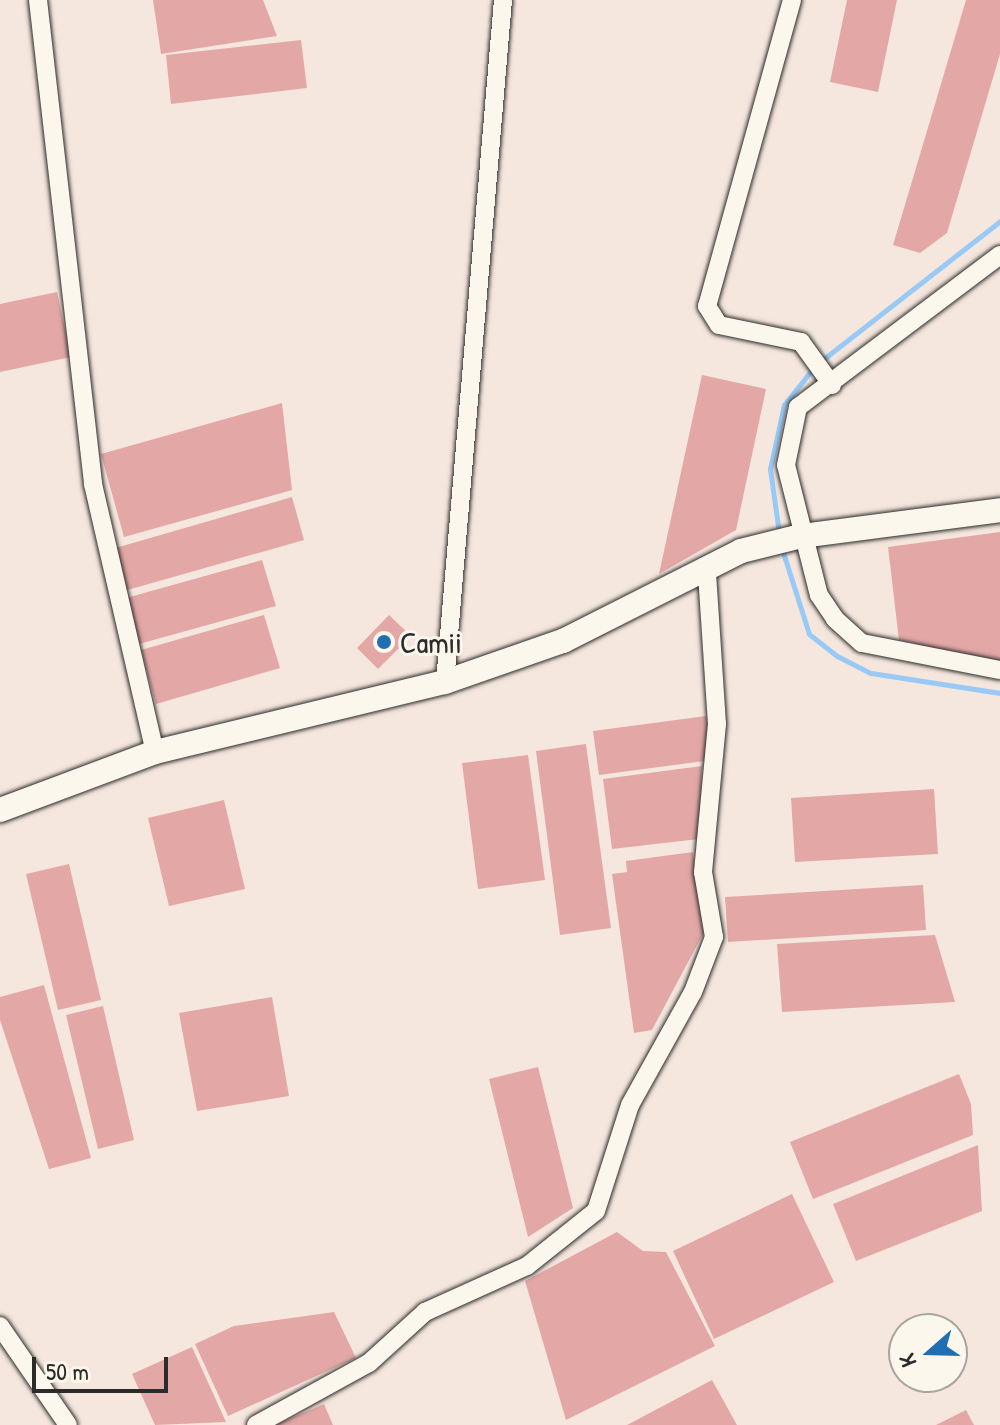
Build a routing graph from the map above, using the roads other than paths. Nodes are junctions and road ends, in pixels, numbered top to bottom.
1 (38, 0) edge
2 (503, 0) edge
3 (792, 0) edge
4 (1000, 255) edge
5 (828, 379) junction
6 (1000, 510) edge
7 (797, 538) junction
8 (707, 572) junction
9 (1000, 670) edge
10 (445, 682) junction
11 (155, 752) junction
12 (0, 810) edge
13 (0, 1326) edge
14 (68, 1425) edge
15 (256, 1425) edge

1 - 11 street
2 - 10 street
3 - 5 street
4 - 5 street
5 - 7 street
6 - 7 street
7 - 8 street
7 - 9 street
8 - 10 street
8 - 15 street
10 - 11 street
11 - 12 street
13 - 14 street

